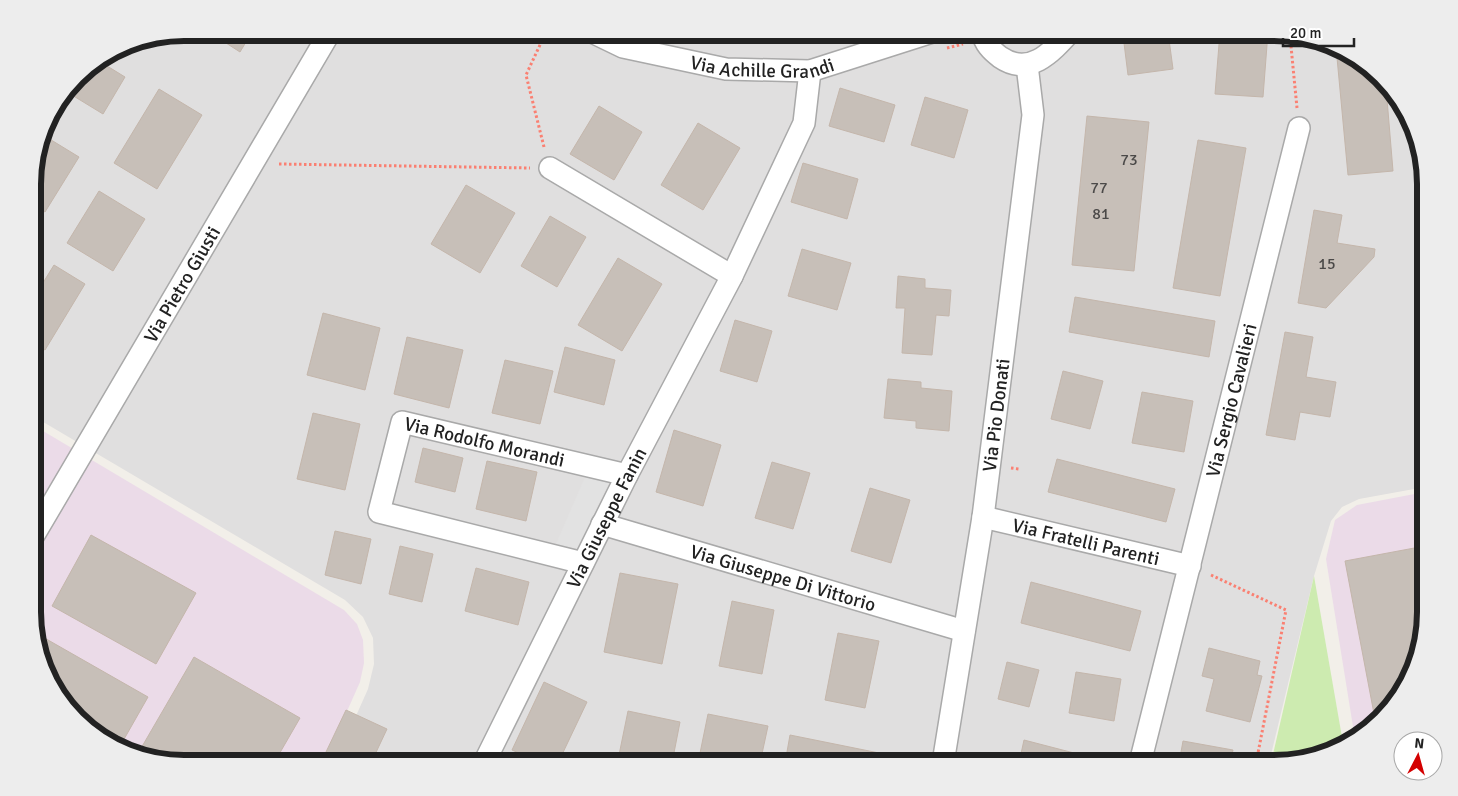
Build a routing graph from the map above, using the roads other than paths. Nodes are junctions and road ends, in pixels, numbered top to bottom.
1 (325, 41) edge
2 (611, 41) edge
3 (979, 41) edge
4 (1062, 41) edge
5 (937, 42) edge
6 (1027, 65) junction
7 (810, 71) junction
8 (1299, 128) road end
9 (550, 168) road end
10 (732, 276) junction
11 (627, 475) junction
12 (983, 517) junction
13 (41, 522) edge
14 (602, 524) junction
15 (583, 563) junction
16 (1190, 566) junction
17 (964, 631) junction
18 (944, 754) edge
19 (1142, 754) edge
20 (488, 755) edge

1 - 13 street, Via Pietro Giusti
2 - 7 street, Via Achille Grandi
3 - 6 street
4 - 6 street
5 - 7 street, Via Achille Grandi
6 - 12 street, Via Pio Donati
7 - 10 street, Via Giuseppe Fanin
8 - 16 street, Via Sergio Cavalieri
9 - 10 street
10 - 11 street, Via Giuseppe Fanin
11 - 14 street, Via Giuseppe Fanin
11 - 15 street, Via Rodolfo Morandi
12 - 16 street, Via Fratelli Parenti
12 - 17 street, Via Pio Donati
14 - 15 street, Via Giuseppe Fanin
14 - 17 street, Via Giuseppe Di Vittorio
15 - 20 street, Via Giuseppe Fanin
16 - 19 street, Via Sergio Cavalieri
17 - 18 street, Via Pio Donati

